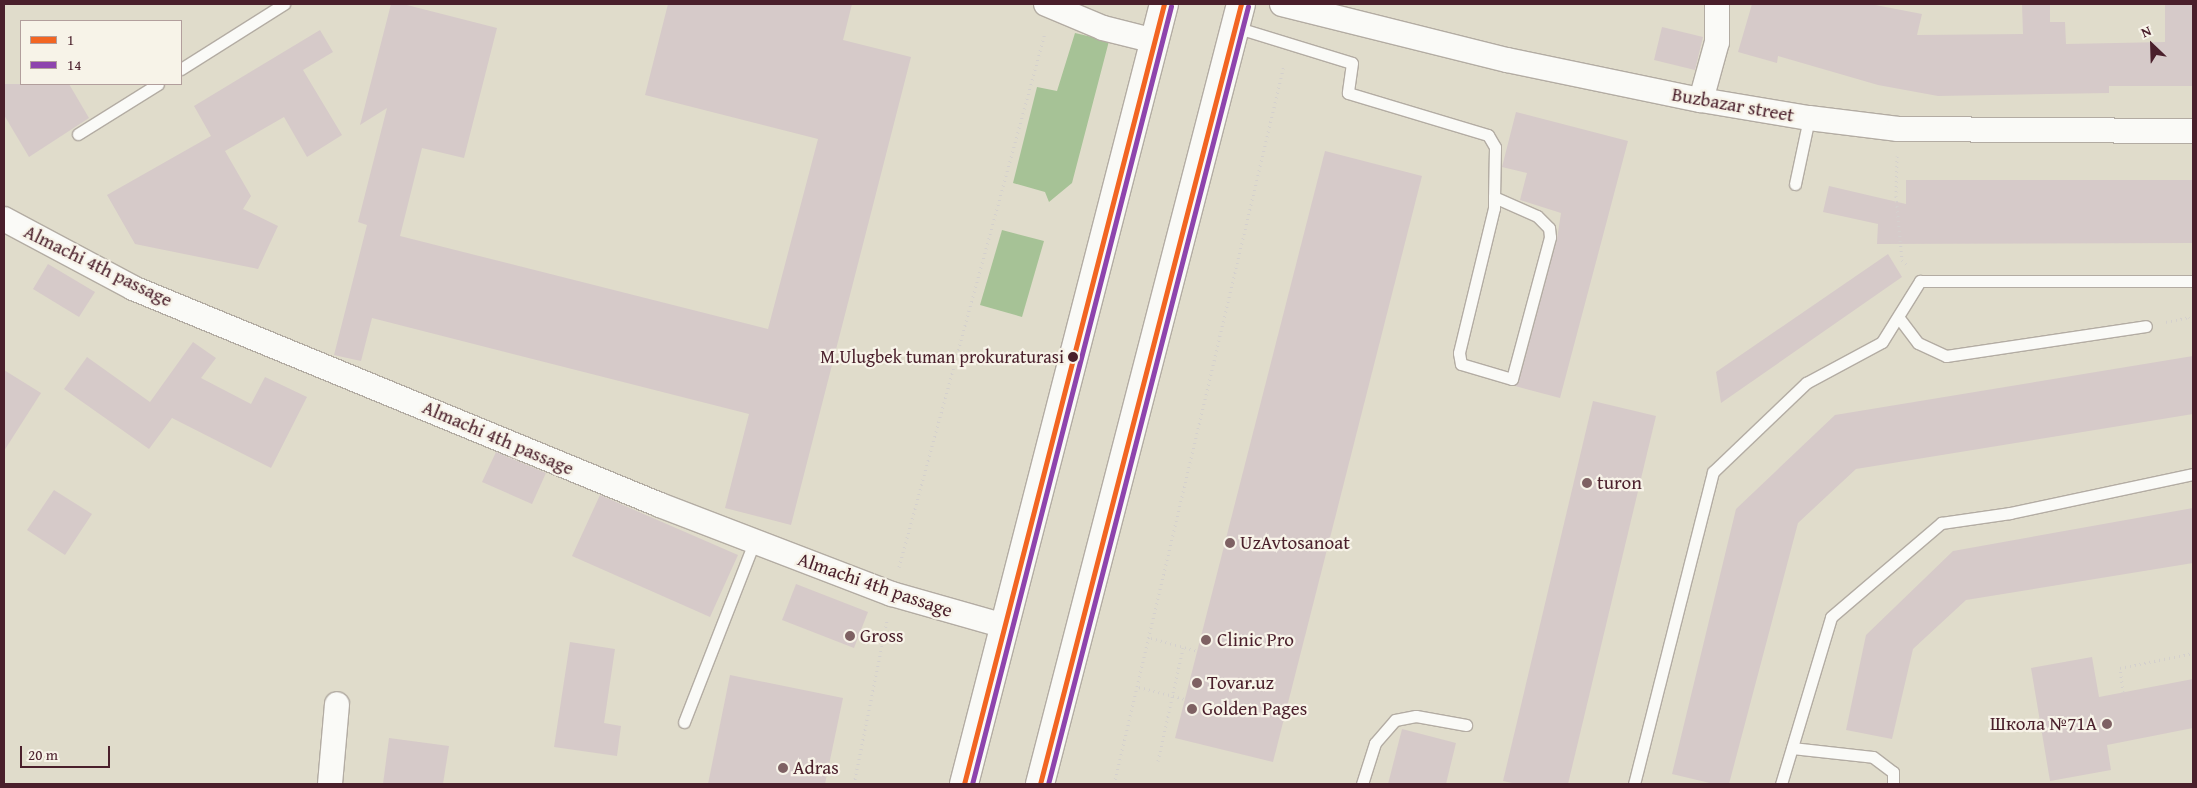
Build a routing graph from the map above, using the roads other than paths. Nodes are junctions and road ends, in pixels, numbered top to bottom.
1 (284, 4) edge
2 (1164, 4) edge
3 (1282, 4) edge
4 (1716, 4) edge
5 (1049, 5) edge
6 (1238, 15) edge
7 (1155, 41) junction
8 (182, 68) edge
9 (156, 85) edge
10 (1701, 100) junction
11 (1809, 118) junction
12 (2193, 131) edge
13 (78, 134) dead end
14 (1795, 184) dead end
15 (1494, 197) junction
16 (4, 219) edge
17 (2193, 281) edge
18 (1899, 318) junction
19 (2146, 326) road end
20 (2193, 474) edge
21 (754, 542) junction
22 (1004, 626) junction
23 (336, 704) dead end
24 (684, 722) dead end
25 (1466, 725) dead end
26 (1792, 748) junction
27 (330, 784) edge
28 (964, 784) edge
29 (1040, 784) edge
30 (1362, 784) edge
31 (1634, 784) edge
32 (1781, 784) edge
33 (1893, 784) edge

1 - 8 lane
2 - 7 main road
3 - 10 street, Buzbazar street
4 - 10 street
5 - 7 street
6 - 15 lane
6 - 29 main road
7 - 22 main road
9 - 13 lane
10 - 11 street, Buzbazar street
11 - 12 street, Buzbazar street
11 - 14 lane
15 - 15 lane
16 - 21 street, Almachi 4th passage
17 - 18 lane
18 - 19 lane
18 - 31 lane
20 - 26 lane
21 - 22 street, Almachi 4th passage
21 - 24 lane
22 - 28 main road
23 - 27 street
25 - 30 lane
26 - 32 lane
26 - 33 lane

